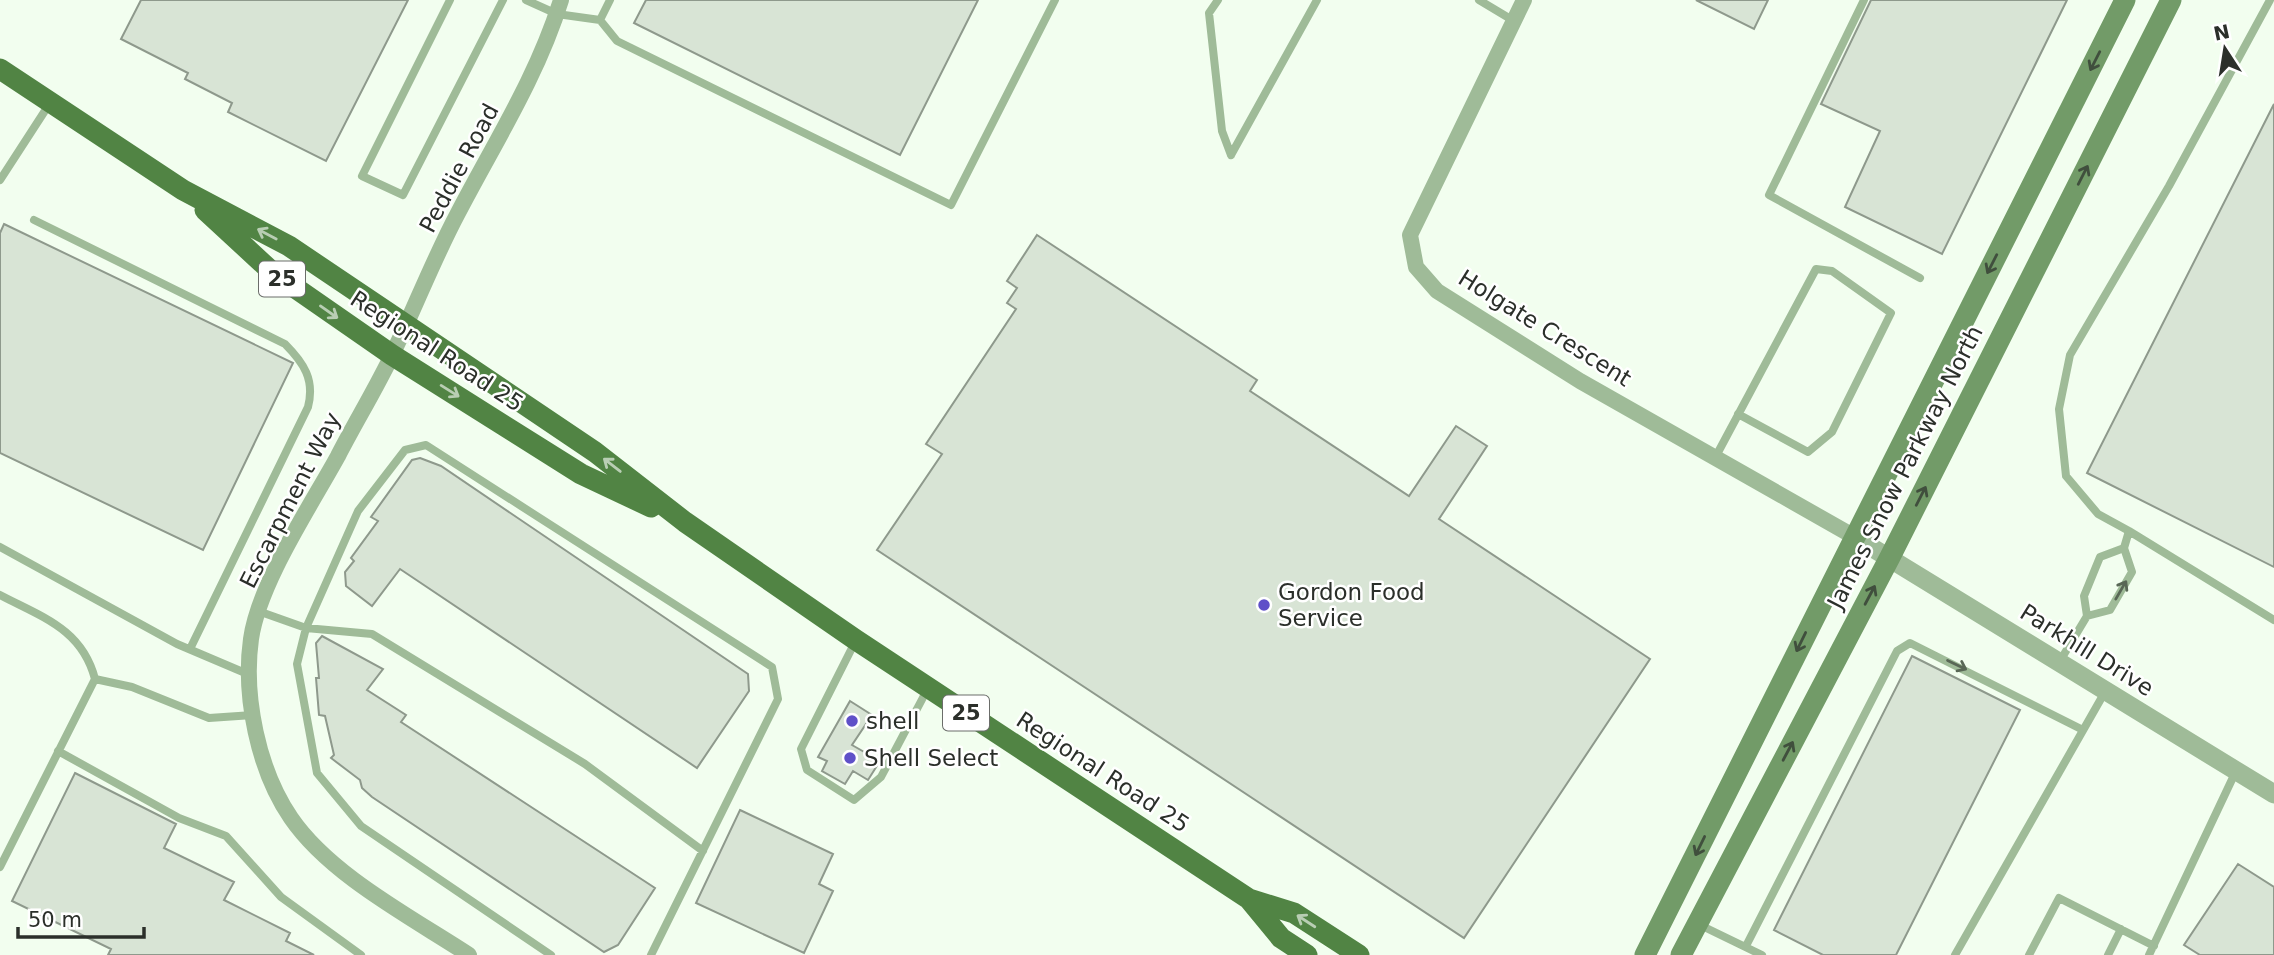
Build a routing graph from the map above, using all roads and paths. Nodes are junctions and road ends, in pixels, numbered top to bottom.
1 (450, 0) edge
2 (503, 0) edge
3 (526, 0) edge
4 (610, 0) edge
5 (1055, 0) edge
6 (1218, 0) edge
7 (1317, 0) edge
8 (1479, 0) edge
9 (1524, 0) edge
10 (1864, 0) edge
11 (2125, 0) edge
12 (2171, 0) edge
13 (2270, 0) edge
14 (559, 7) edge
15 (600, 20) junction
16 (1514, 21) junction
17 (0, 69) edge
18 (50, 102) junction
19 (0, 180) edge
20 (183, 190) junction
21 (34, 220) dead end
22 (1920, 278) dead end
23 (406, 325) junction
24 (392, 355) junction
25 (1738, 414) junction
26 (1715, 458) junction
27 (685, 523) junction
28 (2129, 531) junction
29 (1853, 536) junction
30 (0, 547) edge
31 (2124, 548) junction
32 (1882, 552) junction
33 (0, 595) edge
34 (258, 611) junction
35 (2087, 616) junction
36 (2274, 620) edge
37 (306, 628) junction
38 (856, 640) junction
39 (190, 649) junction
40 (2059, 662) junction
41 (250, 675) junction
42 (95, 679) junction
43 (928, 688) junction
44 (2106, 690) junction
45 (254, 715) junction
46 (2083, 730) junction
47 (58, 751) junction
48 (2236, 771) junction
49 (2274, 794) edge
50 (703, 851) junction
51 (0, 867) edge
52 (1249, 899) junction
53 (1697, 924) junction
54 (2121, 929) junction
55 (1746, 946) junction
56 (2154, 946) junction
57 (361, 955) edge
58 (469, 955) edge
59 (551, 955) edge
60 (651, 955) edge
61 (1307, 955) edge
62 (1359, 955) edge
63 (1646, 955) edge
64 (1681, 955) edge
65 (1762, 955) edge
66 (1955, 955) edge
67 (2029, 955) edge
68 (2108, 955) edge
69 (2149, 955) edge

1 - 2 lane
3 - 14 lane
4 - 15 lane
5 - 15 lane
6 - 7 lane
8 - 16 lane
9 - 16 street, Holgate Crescent
10 - 22 lane
11 -> 29 main road, James Snow Parkway North
32 -> 12 main road, James Snow Parkway North
13 - 28 lane
14 - 15 lane
14 - 23 street, Peddie Road
16 - 26 street, Holgate Crescent
17 - 18 main road, Regional Road 25 / 25
18 - 19 lane
18 - 20 main road, Regional Road 25 / 25
23 -> 20 main road, Regional Road 25 / 25
20 -> 24 main road, Regional Road 25 / 25
21 - 39 lane
23 - 24 street, Peddie Road
27 -> 23 main road, Regional Road 25 / 25
24 -> 27 main road, Regional Road 25 / 25
24 - 34 street, Escarpment Way
25 - 25 lane
25 - 26 lane
26 - 29 street, Holgate Crescent
27 - 38 main road, Regional Road 25 / 25
28 - 31 lane
28 - 36 lane
29 - 32 street, Holgate Crescent
29 -> 63 main road, James Snow Parkway North
30 - 39 lane
31 - 35 lane
35 -> 31 lane
32 - 40 street, Parkhill Drive
53 -> 32 main road, James Snow Parkway North
33 - 42 lane
34 - 37 lane
34 - 41 street, Escarpment Way
35 - 40 lane
37 - 50 lane
37 - 50 lane
37 - 59 lane
38 - 43 main road, Regional Road 25 / 25
38 - 43 lane
39 - 41 lane
40 - 44 street, Parkhill Drive
41 - 45 street, Escarpment Way
42 - 45 lane
42 - 47 lane
43 - 52 main road, Regional Road 25 / 25
44 - 46 lane
44 - 48 street, Parkhill Drive
45 - 58 street, Escarpment Way
55 -> 46 lane
46 - 66 lane
47 - 51 lane
47 - 57 lane
48 - 49 street, Parkhill Drive
48 - 56 lane
50 - 60 lane
52 - 61 main road, Regional Road 25 / 25
62 -> 52 main road, Regional Road 25 / 25
53 - 55 lane
53 - 64 main road, James Snow Parkway North
54 - 56 lane
54 - 67 lane
54 - 68 lane
55 - 65 lane
56 - 69 lane

